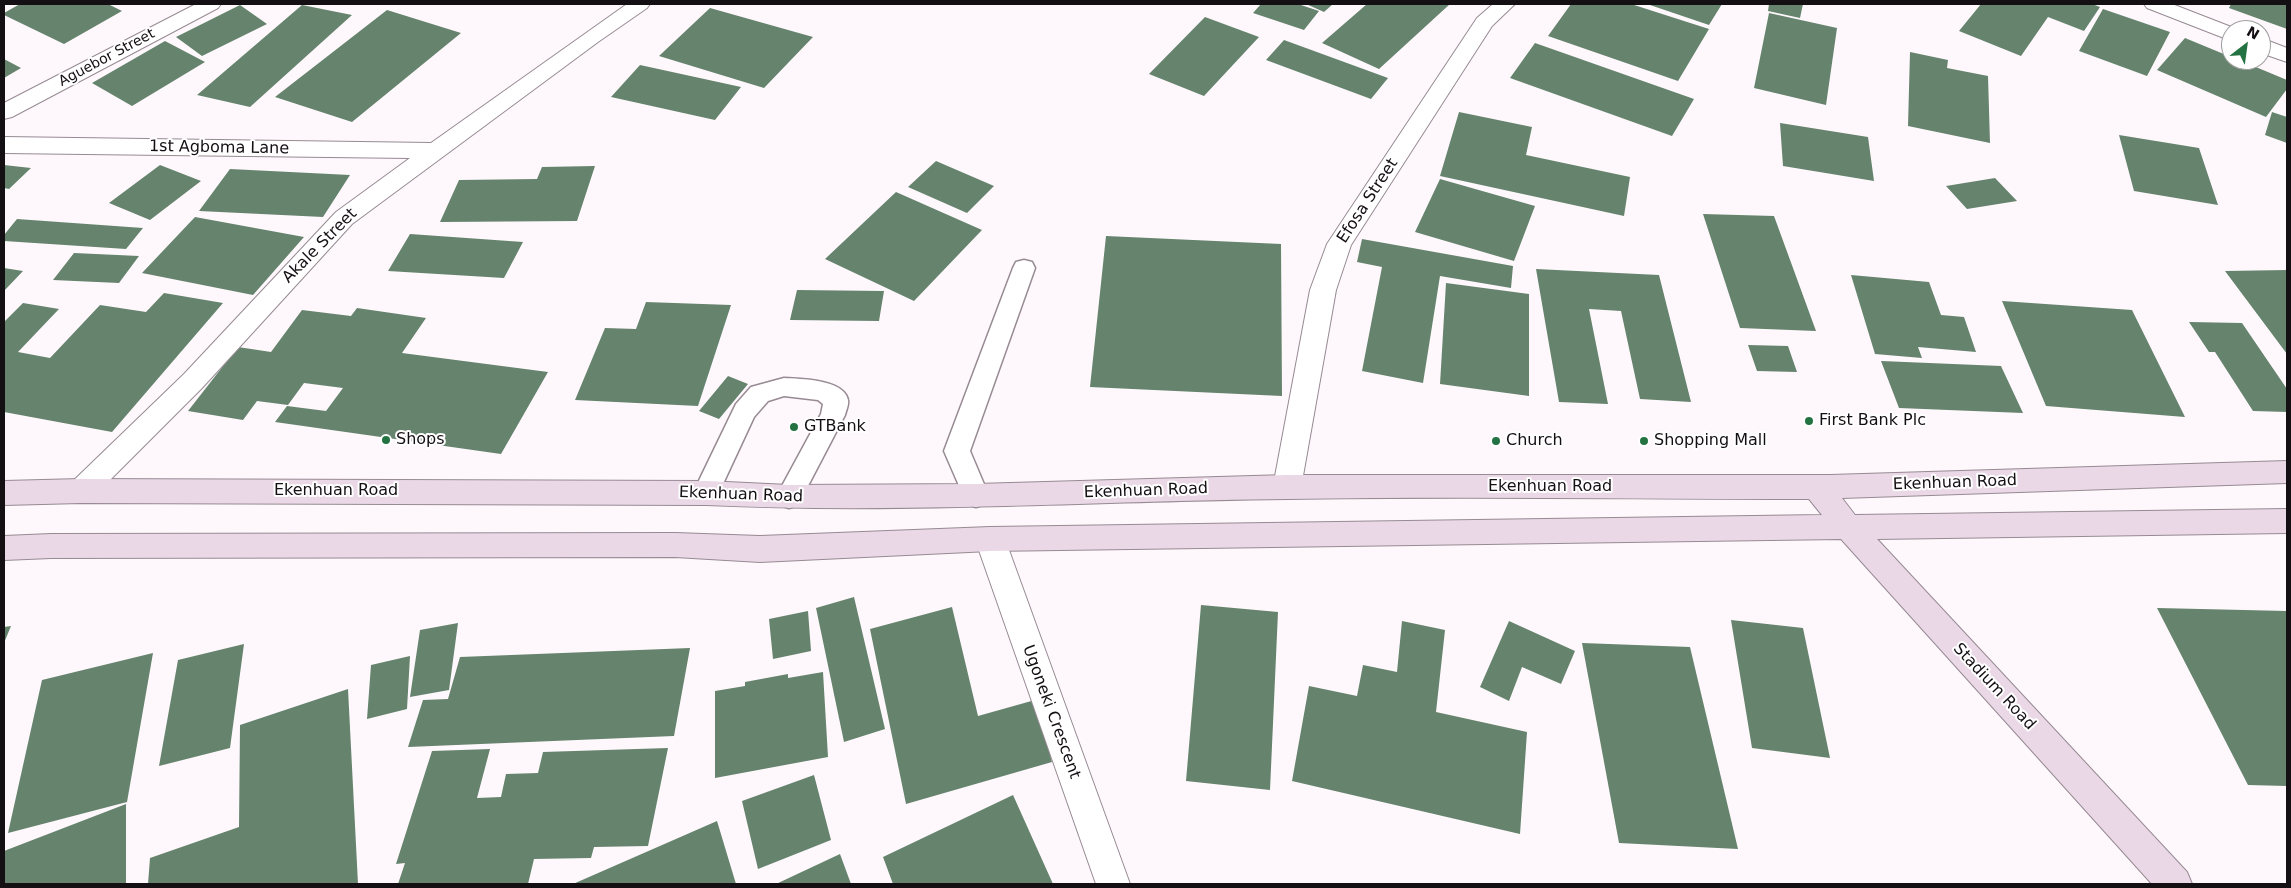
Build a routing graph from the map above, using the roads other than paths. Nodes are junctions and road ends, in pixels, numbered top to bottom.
1 (211, 4) edge
2 (640, 4) edge
3 (1505, 4) edge
4 (2154, 4) edge
5 (2221, 29) edge
6 (2271, 49) edge
7 (2287, 55) edge
8 (4, 112) edge
9 (4, 144) edge
10 (435, 151) junction
11 (1024, 268) dead end
12 (2287, 472) edge
13 (1287, 487) junction
14 (1816, 487) junction
15 (81, 490) junction
16 (706, 493) junction
17 (4, 494) edge
18 (976, 496) junction
19 (789, 497) junction
20 (2287, 521) edge
21 (1849, 528) junction
22 (990, 539) junction
23 (4, 548) edge
24 (1113, 884) edge
25 (2175, 884) edge

1 - 8 street, Aguebor Street
2 - 10 street, Akale Street
3 - 13 street, Efosa Street
4 - 5 street
6 - 7 street
9 - 10 street, 1st Agboma Lane
10 - 15 street, Akale Street
11 - 18 lane
12 - 14 main road, Ekenhuan Road
13 - 14 main road, Ekenhuan Road
13 - 18 main road, Ekenhuan Road
14 - 21 main road, Stadium Road
15 - 16 main road, Ekenhuan Road
15 - 17 main road, Ekenhuan Road
16 - 19 main road, Ekenhuan Road
16 - 19 lane
18 - 19 main road, Ekenhuan Road
20 - 21 main road
21 - 22 main road
21 - 25 main road, Stadium Road
22 - 23 main road
22 - 24 street, Ugoneki Crescent

